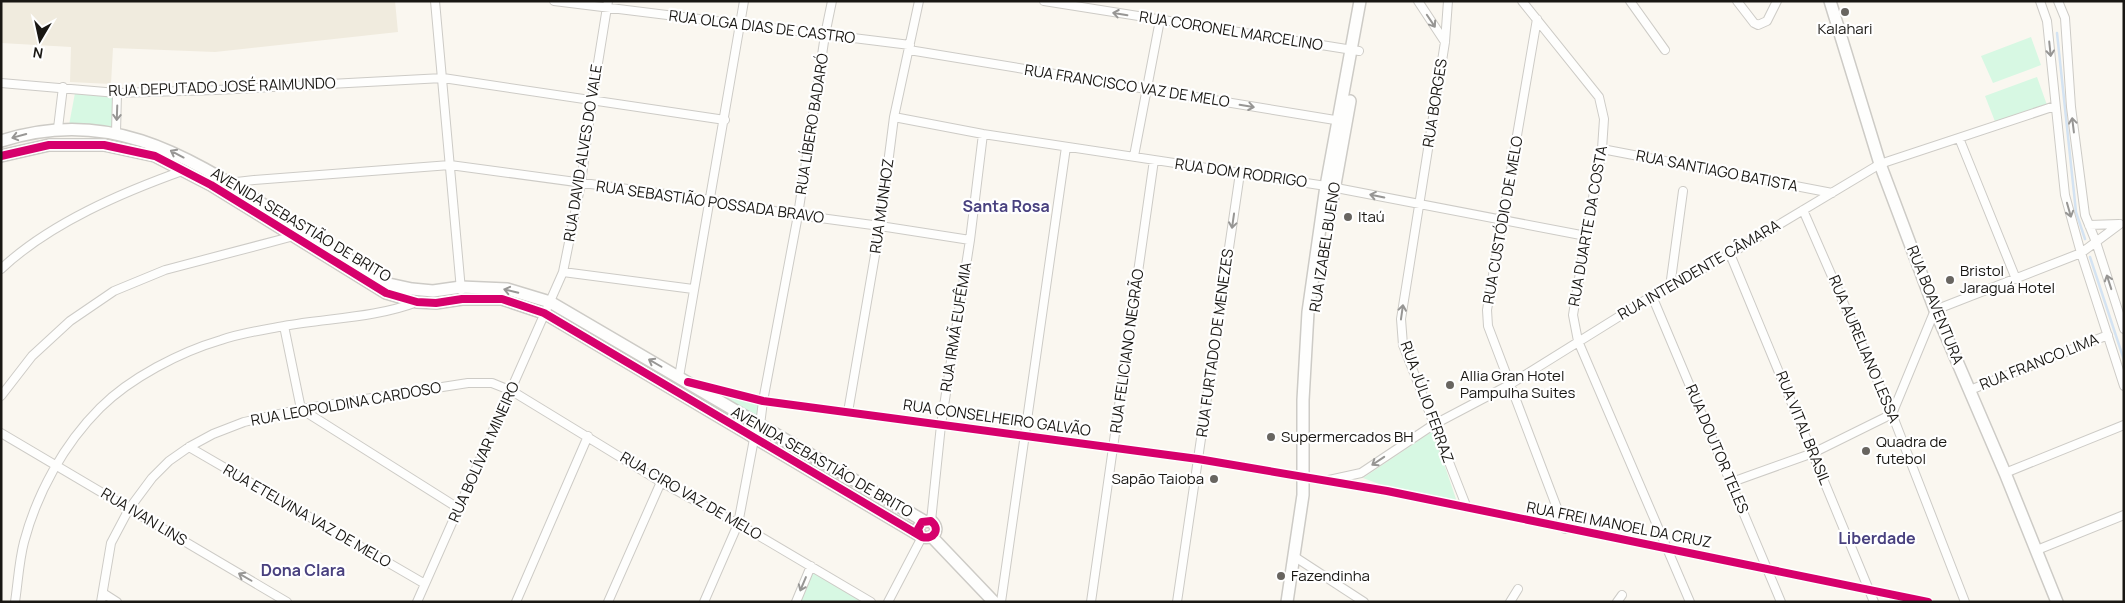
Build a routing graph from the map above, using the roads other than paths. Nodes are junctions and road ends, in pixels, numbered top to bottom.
1 (435, 1) edge
2 (554, 1) edge
3 (744, 1) edge
4 (832, 1) edge
5 (919, 1) edge
6 (1044, 1) edge
7 (1360, 1) edge
8 (1367, 1) edge
9 (1418, 1) edge
10 (1448, 1) edge
11 (1522, 1) edge
12 (1630, 1) edge
13 (1737, 1) edge
14 (1777, 1) edge
15 (1830, 1) edge
16 (2040, 1) edge
17 (2058, 1) edge
18 (608, 5) edge
19 (1160, 20) junction
20 (1537, 20) junction
21 (740, 25) junction
22 (825, 35) junction
23 (1445, 42) junction
24 (909, 48) junction
25 (1355, 50) junction
26 (1665, 50) dead end
27 (443, 78) junction
28 (1, 84) edge
29 (63, 87) junction
30 (1147, 90) junction
31 (117, 92) junction
32 (592, 100) junction
33 (2055, 106) junction
34 (894, 117) junction
35 (725, 120) junction
36 (1342, 121) junction
37 (58, 128) junction
38 (116, 133) junction
39 (983, 134) junction
40 (1959, 138) junction
41 (1, 141) edge
42 (1066, 147) junction
43 (1602, 149) junction
44 (1, 156) edge
45 (1134, 156) junction
46 (1154, 160) junction
47 (1880, 164) junction
48 (450, 165) junction
49 (199, 166) junction
50 (184, 170) junction
51 (1240, 173) junction
52 (230, 183) junction
53 (581, 183) junction
54 (211, 185) junction
55 (1330, 186) junction
56 (1683, 191) dead end
57 (1832, 192) junction
58 (709, 200) junction
59 (1419, 205) junction
60 (1803, 210) junction
61 (798, 216) junction
62 (1503, 221) junction
63 (2122, 223) edge
64 (2089, 225) junction
65 (880, 226) junction
66 (294, 236) junction
67 (1586, 236) junction
68 (970, 240) junction
69 (2096, 242) junction
70 (2081, 253) junction
71 (1730, 254) junction
72 (1, 268) edge
73 (563, 272) junction
74 (2016, 279) junction
75 (461, 287) junction
76 (1670, 287) junction
77 (693, 289) junction
78 (1652, 296) junction
79 (462, 299) junction
80 (417, 302) junction
81 (550, 302) junction
82 (1935, 310) junction
83 (544, 313) junction
84 (284, 326) junction
85 (2124, 329) edge
86 (2108, 334) junction
87 (1578, 341) junction
88 (683, 380) junction
89 (1509, 385) junction
90 (2124, 386) edge
91 (1970, 390) junction
92 (512, 391) junction
93 (1, 396) edge
94 (763, 401) junction
95 (301, 409) junction
96 (848, 412) junction
97 (1892, 414) junction
98 (760, 425) junction
99 (941, 425) junction
100 (1433, 425) junction
101 (2124, 425) edge
102 (1, 433) edge
103 (588, 436) junction
104 (1025, 436) junction
105 (754, 439) junction
106 (189, 447) junction
107 (1113, 448) junction
108 (1813, 453) junction
109 (1198, 459) junction
110 (57, 465) junction
111 (1361, 473) junction
112 (2005, 473) junction
113 (1307, 479) junction
114 (1325, 481) junction
115 (662, 482) junction
116 (1732, 482) junction
117 (1365, 488) junction
118 (458, 508) junction
119 (1467, 508) junction
120 (129, 509) junction
121 (2124, 515) edge
122 (928, 521) junction
123 (738, 524) junction
124 (1565, 529) junction
125 (925, 536) junction
126 (1669, 549) junction
127 (2037, 550) junction
128 (1295, 557) junction
129 (811, 566) junction
130 (1766, 569) junction
131 (424, 584) junction
132 (1518, 590) dead end
133 (1869, 590) junction
134 (103, 593) junction
135 (15, 602) edge
136 (101, 602) edge
137 (117, 602) edge
138 (287, 602) edge
139 (417, 602) edge
140 (516, 602) edge
141 (608, 602) edge
142 (704, 602) edge
143 (796, 602) edge
144 (871, 602) edge
145 (888, 602) edge
146 (994, 602) edge
147 (1001, 602) edge
148 (1091, 602) edge
149 (1177, 602) edge
150 (1287, 602) edge
151 (1364, 602) edge
152 (1510, 602) edge
153 (1690, 602) edge
154 (1780, 602) edge
155 (1874, 602) edge
156 (1928, 602) edge
157 (1965, 602) edge
158 (2057, 602) edge

1 - 27 street
2 - 18 street, RUA OLGA DIAS DE CASTRO
3 - 21 street
4 - 22 street, RUA LÍBERO BADARÓ
5 - 24 street, RUA MUNHOZ
19 -> 6 street, RUA CORONEL MARCELINO
7 - 25 street, RUA IZABEL BUENO
8 - 25 street, RUA IZABEL BUENO
9 -> 23 street
10 - 23 street, RUA BORGES
11 - 20 street, RUA DUARTE DA COSTA
12 - 26 street
13 - 14 street
15 - 47 street, RUA BOAVENTURA
16 -> 33 street
64 -> 17 street
18 - 21 street, RUA OLGA DIAS DE CASTRO
18 - 32 street, RUA DAVID ALVES DO VALE
19 - 25 street, RUA CORONEL MARCELINO
19 - 30 street
20 - 43 street, RUA DUARTE DA COSTA
20 - 62 street, RUA CUSTÓDIO DE MELO
21 - 22 street, RUA OLGA DIAS DE CASTRO
21 - 35 street
22 - 24 street, RUA OLGA DIAS DE CASTRO
22 - 61 street, RUA LÍBERO BADARÓ
23 - 59 street, RUA BORGES
24 - 30 street, RUA FRANCISCO VAZ DE MELO
24 - 34 street, RUA MUNHOZ
25 - 36 street, RUA IZABEL BUENO
27 - 31 street, RUA DEPUTADO JOSÉ RAIMUNDO
27 - 32 street, RUA DEPUTADO JOSÉ RAIMUNDO
27 - 48 street
28 - 29 street, RUA DEPUTADO JOSÉ RAIMUNDO
29 - 31 street, RUA DEPUTADO JOSÉ RAIMUNDO
29 - 37 street
30 -> 36 street, RUA FRANCISCO VAZ DE MELO
30 - 45 street
31 -> 38 street
32 - 35 street, RUA DEPUTADO JOSÉ RAIMUNDO
32 - 53 street, RUA DAVID ALVES DO VALE
33 - 40 street, RUA INTENDENTE CÂMARA
33 -> 70 street
34 - 39 street, RUA DOM RODRIGO
34 - 65 street, RUA MUNHOZ
35 - 58 street
36 - 55 street, RUA IZABEL BUENO
37 - 38 street, AVENIDA SEBASTIÃO DE BRITO
37 -> 41 street, AVENIDA SEBASTIÃO DE BRITO
49 -> 38 street, AVENIDA SEBASTIÃO DE BRITO
39 - 42 street, RUA DOM RODRIGO
39 - 68 street, RUA IRMÃ EUFÊMIA
40 - 47 street, RUA INTENDENTE CÂMARA
40 - 74 street
42 - 45 street, RUA DOM RODRIGO
42 - 104 street
43 - 57 street, RUA SANTIAGO BATISTA
43 - 67 street, RUA DUARTE DA COSTA
44 - 50 street, AVENIDA SEBASTIÃO DE BRITO
45 - 46 street, RUA DOM RODRIGO
46 - 51 street, RUA DOM RODRIGO
46 - 107 street, RUA FELICIANO NEGRÃO
47 - 57 street, RUA INTENDENTE CÂMARA
47 - 82 street, RUA BOAVENTURA
48 - 52 street, RUA SEBASTIÃO POSSADA BRAVO
48 - 53 street, RUA SEBASTIÃO POSSADA BRAVO
48 - 75 street
49 - 50 street
49 - 52 street, AVENIDA SEBASTIÃO DE BRITO
50 - 54 street, AVENIDA SEBASTIÃO DE BRITO
50 - 72 street
51 - 55 street, RUA DOM RODRIGO
51 -> 109 street, RUA FURTADO DE MENEZES
52 - 54 street, RUA SEBASTIÃO POSSADA BRAVO
52 - 75 street, AVENIDA SEBASTIÃO DE BRITO
53 - 58 street, RUA SEBASTIÃO POSSADA BRAVO
53 - 73 street, RUA DAVID ALVES DO VALE
54 - 66 street, AVENIDA SEBASTIÃO DE BRITO
59 -> 55 street, RUA DOM RODRIGO
55 - 113 street, RUA IZABEL BUENO
56 - 76 street
57 - 60 street, RUA INTENDENTE CÂMARA
58 - 61 street, RUA SEBASTIÃO POSSADA BRAVO
58 - 77 street
59 - 62 street, RUA DOM RODRIGO
100 -> 59 street, RUA JÚLIO FERRAZ
60 - 71 street, RUA INTENDENTE CÂMARA
60 - 97 street, RUA AURELIANO LESSA
61 - 65 street, RUA SEBASTIÃO POSSADA BRAVO
61 - 94 street, RUA LÍBERO BADARÓ
62 - 67 street, RUA DOM RODRIGO
62 - 89 street, RUA CUSTÓDIO DE MELO
63 - 64 street
63 - 69 street
64 - 69 street
65 - 68 street, RUA SEBASTIÃO POSSADA BRAVO
65 - 96 street, RUA MUNHOZ
66 - 80 street, AVENIDA SEBASTIÃO DE BRITO
66 - 93 street
67 - 87 street, RUA DUARTE DA COSTA
68 - 99 street, RUA IRMÃ EUFÊMIA
69 - 70 street
85 -> 69 street
70 - 74 street
70 - 86 street
71 - 76 street, RUA INTENDENTE CÂMARA
71 - 108 street, RUA VITAL BRASIL
73 - 77 street
73 - 81 street, RUA DAVID ALVES DO VALE
74 - 82 street
75 - 79 street
81 -> 75 street, AVENIDA SEBASTIÃO DE BRITO
76 - 78 street, RUA INTENDENTE CÂMARA
77 - 88 street
78 - 87 street, RUA INTENDENTE CÂMARA
78 - 116 street, RUA DOUTOR TELES
79 - 80 street, AVENIDA SEBASTIÃO DE BRITO
79 - 83 street, AVENIDA SEBASTIÃO DE BRITO
80 - 84 street
81 - 83 street, RUA BOLÍVAR MINEIRO
88 -> 81 street, AVENIDA SEBASTIÃO DE BRITO
82 - 91 street, RUA BOAVENTURA
82 - 97 street
83 - 92 street, RUA BOLÍVAR MINEIRO
83 - 105 street, AVENIDA SEBASTIÃO DE BRITO
84 - 95 street
84 - 110 street
86 - 90 street
86 - 91 street, RUA FRANCO LIMA
87 - 89 street, RUA INTENDENTE CÂMARA
87 - 126 street, RUA DUARTE DA COSTA
88 - 94 street, RUA CONSELHEIRO GALVÃO
88 - 98 street, AVENIDA SEBASTIÃO DE BRITO
89 - 100 street, RUA INTENDENTE CÂMARA
89 - 124 street, RUA CUSTÓDIO DE MELO
91 - 112 street, RUA BOAVENTURA
92 - 95 street, RUA LEOPOLDINA CARDOSO
92 - 103 street, RUA CIRO VAZ DE MELO
92 - 118 street, RUA BOLÍVAR MINEIRO
94 - 96 street, RUA CONSELHEIRO GALVÃO
94 - 98 street, RUA LÍBERO BADARÓ
95 - 106 street, RUA LEOPOLDINA CARDOSO
95 - 118 street
96 - 99 street, RUA CONSELHEIRO GALVÃO
97 - 108 street
97 - 157 street, RUA AURELIANO LESSA
98 - 105 street, RUA LÍBERO BADARÓ
98 - 122 street, AVENIDA SEBASTIÃO DE BRITO
99 - 104 street, RUA CONSELHEIRO GALVÃO
99 - 122 street, RUA IRMÃ EUFÊMIA
100 -> 111 street, RUA INTENDENTE CÂMARA
100 - 119 street, RUA JÚLIO FERRAZ
101 - 112 street
102 - 110 street, RUA IVAN LINS
103 - 115 street, RUA CIRO VAZ DE MELO
103 - 140 street
104 - 107 street, RUA CONSELHEIRO GALVÃO
104 - 147 street
105 - 123 street, RUA LÍBERO BADARÓ
105 - 125 street, AVENIDA SEBASTIÃO DE BRITO
106 - 120 street, RUA LEOPOLDINA CARDOSO
106 - 131 street, RUA ETELVINA VAZ DE MELO
107 - 109 street, RUA CONSELHEIRO GALVÃO
107 - 148 street, RUA FELICIANO NEGRÃO
108 - 116 street
108 - 133 street, RUA VITAL BRASIL
109 - 113 street, RUA CONSELHEIRO GALVÃO
109 - 149 street, RUA FURTADO DE MENEZES
110 - 120 street, RUA IVAN LINS
110 - 135 street
111 - 114 street, RUA INTENDENTE CÂMARA
111 - 117 street
112 - 127 street, RUA BOAVENTURA
113 - 114 street, RUA FREI MANOEL DA CRUZ
113 - 128 street, RUA IZABEL BUENO
114 - 117 street, RUA FREI MANOEL DA CRUZ
115 - 123 street, RUA CIRO VAZ DE MELO
115 - 141 street
116 - 130 street, RUA DOUTOR TELES
117 - 119 street, RUA FREI MANOEL DA CRUZ
118 - 131 street, RUA BOLÍVAR MINEIRO
119 - 124 street, RUA FREI MANOEL DA CRUZ
120 - 134 street, RUA LEOPOLDINA CARDOSO
138 -> 120 street, RUA IVAN LINS
121 - 127 street
122 - 125 street
123 - 129 street, RUA CIRO VAZ DE MELO
123 - 142 street, RUA LÍBERO BADARÓ
124 - 126 street, RUA FREI MANOEL DA CRUZ
125 - 145 street
125 - 146 street, AVENIDA SEBASTIÃO DE BRITO
126 - 130 street, RUA FREI MANOEL DA CRUZ
126 - 153 street, RUA DUARTE DA COSTA
127 - 158 street, RUA BOAVENTURA
128 - 150 street, RUA IZABEL BUENO
128 - 151 street
129 -> 143 street
129 - 144 street, RUA CIRO VAZ DE MELO
130 - 133 street, RUA FREI MANOEL DA CRUZ
130 - 154 street, RUA DOUTOR TELES
131 - 139 street, RUA BOLÍVAR MINEIRO
132 - 152 street
133 - 155 street, RUA VITAL BRASIL
133 - 156 street, RUA FREI MANOEL DA CRUZ
134 - 136 street, RUA LEOPOLDINA CARDOSO
134 - 137 street

